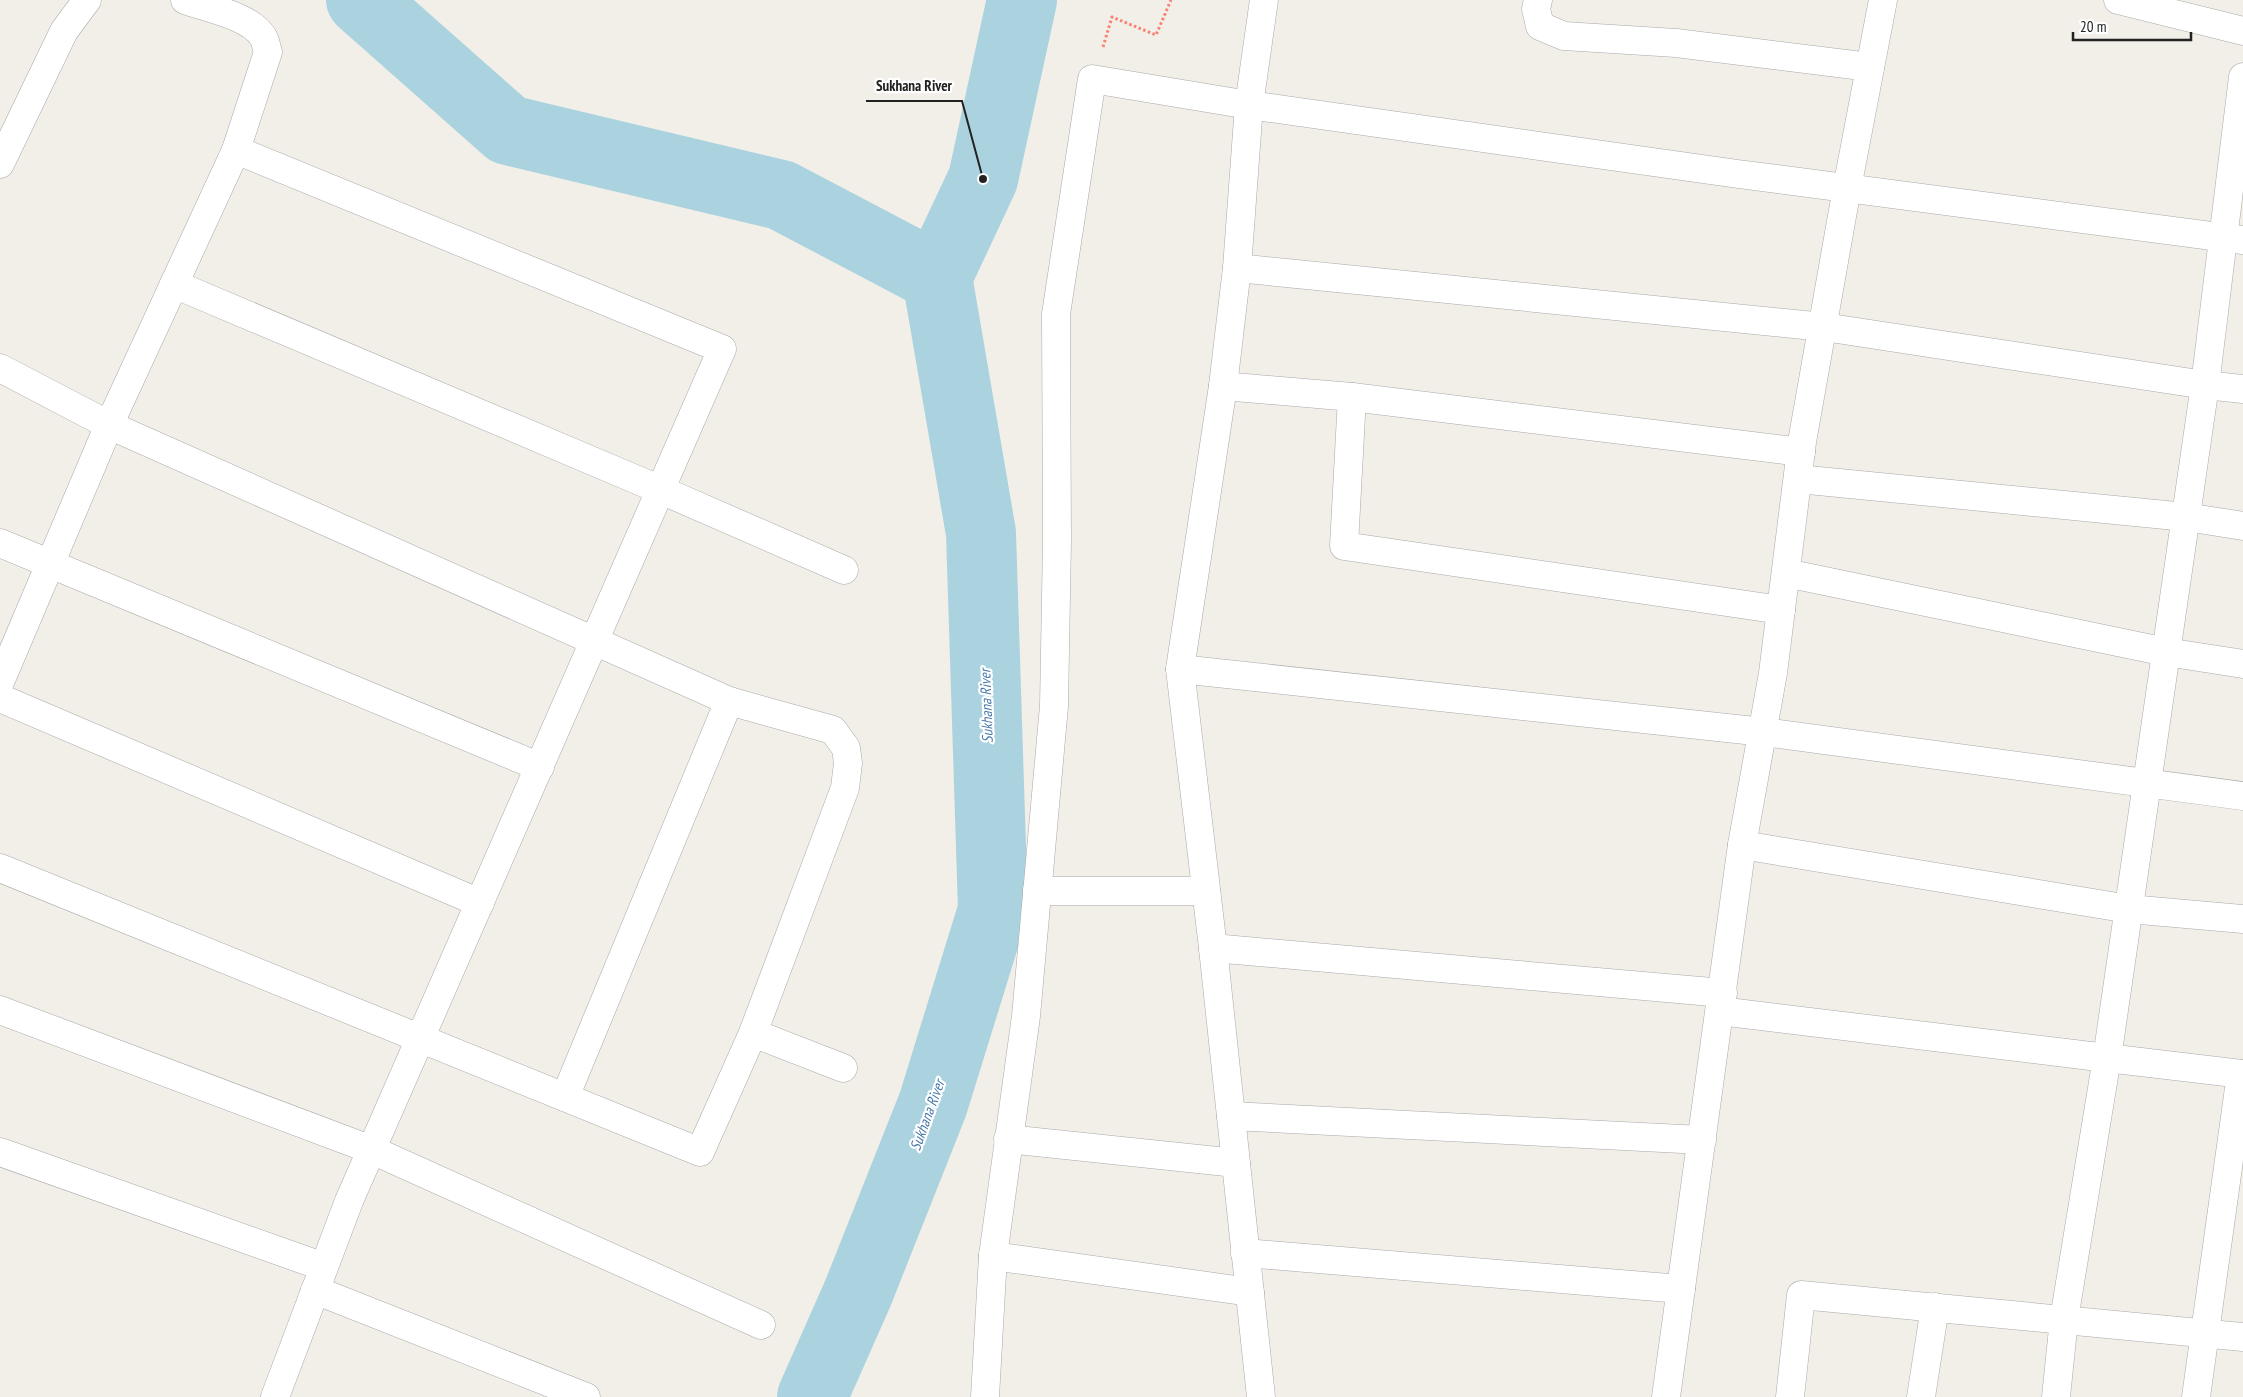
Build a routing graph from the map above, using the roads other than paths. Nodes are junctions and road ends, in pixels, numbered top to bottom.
1 (87, 0) edge
2 (185, 0) edge
3 (1264, 0) edge
4 (1538, 0) edge
5 (1883, 0) edge
6 (2118, 0) edge
7 (2243, 31) edge
8 (1870, 67) junction
9 (2243, 77) edge
10 (1249, 105) junction
11 (236, 150) junction
12 (0, 164) edge
13 (1847, 188) junction
14 (2233, 239) edge
15 (1237, 268) junction
16 (174, 284) junction
17 (1824, 327) junction
18 (0, 368) edge
19 (2205, 385) junction
20 (1223, 386) junction
21 (2243, 389) edge
22 (1352, 397) junction
23 (109, 425) junction
24 (1801, 452) junction
25 (1798, 479) junction
26 (661, 490) junction
27 (2186, 517) junction
28 (2243, 526) edge
29 (0, 542) edge
30 (50, 565) junction
31 (844, 570) dead end
32 (1786, 573) junction
33 (1781, 610) junction
34 (596, 641) junction
35 (2166, 652) junction
36 (2243, 664) edge
37 (1180, 669) junction
38 (0, 682) edge
39 (0, 698) edge
40 (729, 701) junction
41 (1764, 732) junction
42 (540, 767) junction
43 (2147, 782) junction
44 (2243, 796) edge
45 (1742, 845) junction
46 (0, 868) edge
47 (1037, 891) junction
48 (1206, 891) junction
49 (480, 903) junction
50 (2129, 909) junction
51 (2243, 919) edge
52 (1213, 948) junction
53 (1721, 1002) junction
54 (0, 1010) edge
55 (753, 1033) junction
56 (420, 1038) junction
57 (2107, 1058) junction
58 (843, 1068) dead end
59 (2242, 1074) edge
60 (565, 1097) junction
61 (1231, 1116) junction
62 (1008, 1139) junction
63 (1702, 1140) junction
64 (372, 1150) junction
65 (0, 1152) edge
66 (1236, 1163) junction
67 (1245, 1253) junction
68 (993, 1256) junction
69 (320, 1278) junction
70 (1681, 1290) junction
71 (1250, 1292) junction
72 (1935, 1307) junction
73 (2064, 1319) junction
74 (761, 1325) dead end
75 (2204, 1333) junction
76 (2243, 1337) edge
77 (1268, 1396) edge
78 (274, 1397) edge
79 (586, 1397) edge
80 (986, 1397) edge
81 (1666, 1397) edge
82 (1790, 1397) edge
83 (1921, 1397) edge
84 (2056, 1397) edge
85 (2196, 1397) edge

1 - 12 street
2 - 11 street
3 - 10 street
4 - 8 street
5 - 8 street
6 - 7 street
8 - 13 street
9 - 14 street
10 - 13 street
10 - 15 street
10 - 47 street
11 - 16 street
11 - 26 street
13 - 14 street
13 - 17 street
14 - 19 street
15 - 17 street
15 - 20 street
16 - 23 street
16 - 26 street
17 - 19 street
17 - 24 street
18 - 23 street
19 - 21 street
19 - 27 street
20 - 22 street
20 - 37 street
22 - 24 street
22 - 33 street
23 - 30 street
23 - 34 street
24 - 25 street
25 - 27 street
25 - 32 street
26 - 31 street
26 - 34 street
27 - 28 street
27 - 35 street
29 - 30 street
30 - 38 street
30 - 42 street
32 - 33 street
32 - 35 street
33 - 41 street
34 - 40 street
34 - 42 street
35 - 36 street
35 - 43 street
37 - 41 street
37 - 48 street
39 - 49 street
40 - 55 street
40 - 60 street
41 - 43 street
41 - 45 street
42 - 49 street
43 - 44 street
43 - 50 street
45 - 50 street
45 - 53 street
46 - 56 street
47 - 48 street
47 - 62 street
48 - 52 street
49 - 56 street
50 - 51 street
50 - 57 street
52 - 53 street
52 - 61 street
53 - 57 street
53 - 63 street
54 - 64 street
55 - 58 street
55 - 60 street
56 - 60 street
56 - 64 street
57 - 59 street
57 - 73 street
59 - 75 street
61 - 63 street
61 - 66 street
62 - 66 street
62 - 68 street
63 - 70 street
64 - 69 street
64 - 74 street
65 - 69 street
66 - 67 street
67 - 70 street
67 - 71 street
68 - 71 street
68 - 80 street
69 - 78 street
69 - 79 street
70 - 81 street
71 - 77 street
72 - 73 street
72 - 82 street
72 - 83 street
73 - 75 street
73 - 84 street
75 - 76 street
75 - 85 street

